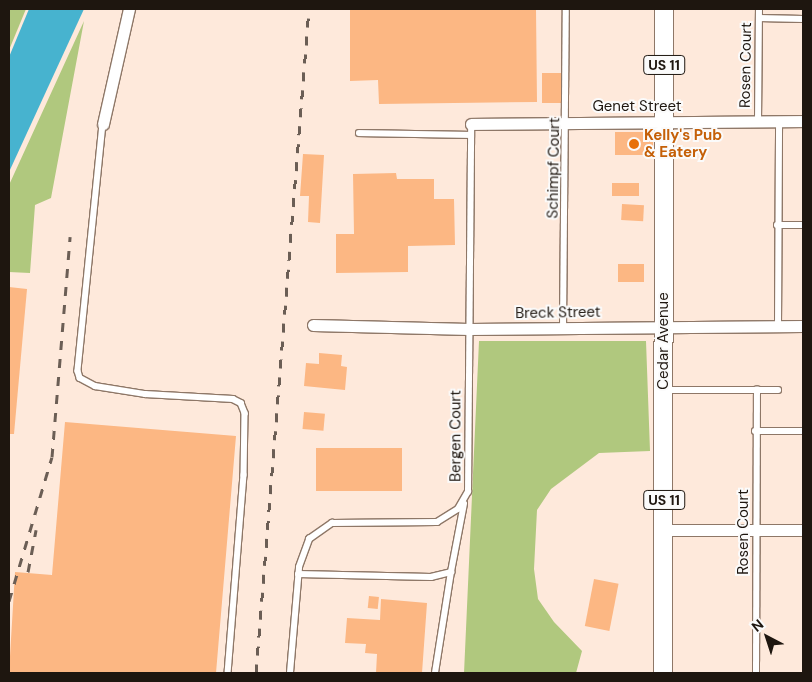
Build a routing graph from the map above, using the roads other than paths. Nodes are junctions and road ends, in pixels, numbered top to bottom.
1 (129, 9) edge
2 (566, 9) edge
3 (664, 9) edge
4 (759, 9) edge
5 (759, 18) junction
6 (803, 19) edge
7 (567, 122) junction
8 (664, 122) junction
9 (758, 122) junction
10 (779, 122) junction
11 (803, 122) edge
12 (103, 124) joint
13 (471, 130) junction
14 (359, 132) dead end
15 (777, 225) junction
16 (803, 225) edge
17 (313, 324) dead end
18 (778, 326) junction
19 (803, 326) edge
20 (664, 327) junction
21 (564, 328) junction
22 (469, 329) junction
23 (664, 390) junction
24 (756, 390) junction
25 (778, 390) dead end
26 (755, 431) junction
27 (803, 431) edge
28 (464, 502) junction
29 (664, 530) junction
30 (758, 530) junction
31 (803, 530) edge
32 (451, 572) junction
33 (298, 574) junction
34 (228, 673) edge
35 (290, 673) edge
36 (435, 673) edge
37 (663, 673) edge
38 (756, 673) edge

1 - 12 street
2 - 7 lane, Schimpf Court
3 - 8 main road, Cedar Avenue / US 11
4 - 5 lane, Rosen Court
5 - 6 lane
5 - 9 lane, Rosen Court
7 - 8 street, Genet Street
7 - 13 street, Genet Street
7 - 21 lane, Schimpf Court
8 - 9 street, Genet Street
8 - 20 main road, Cedar Avenue / US 11
9 - 10 street, Genet Street
10 - 11 street, Genet Street
10 - 15 lane
12 - 34 lane
13 - 14 lane
13 - 22 lane, Bergen Court
15 - 16 lane
15 - 18 lane
17 - 22 street, Breck Street
18 - 19 street, Breck Street
18 - 20 street, Breck Street
20 - 21 street, Breck Street
20 - 23 main road, Cedar Avenue / US 11
21 - 22 street, Breck Street
22 - 28 lane, Bergen Court
23 - 24 lane
23 - 29 main road, Cedar Avenue / US 11
24 - 25 lane
24 - 26 lane, Rosen Court
26 - 27 lane
26 - 30 lane, Rosen Court
28 - 32 lane
28 - 33 lane, Bergen Court
29 - 30 street
29 - 37 main road, Cedar Avenue / US 11
30 - 31 street
30 - 38 lane, Rosen Court
32 - 33 lane
32 - 36 lane
33 - 35 lane, Bergen Court

